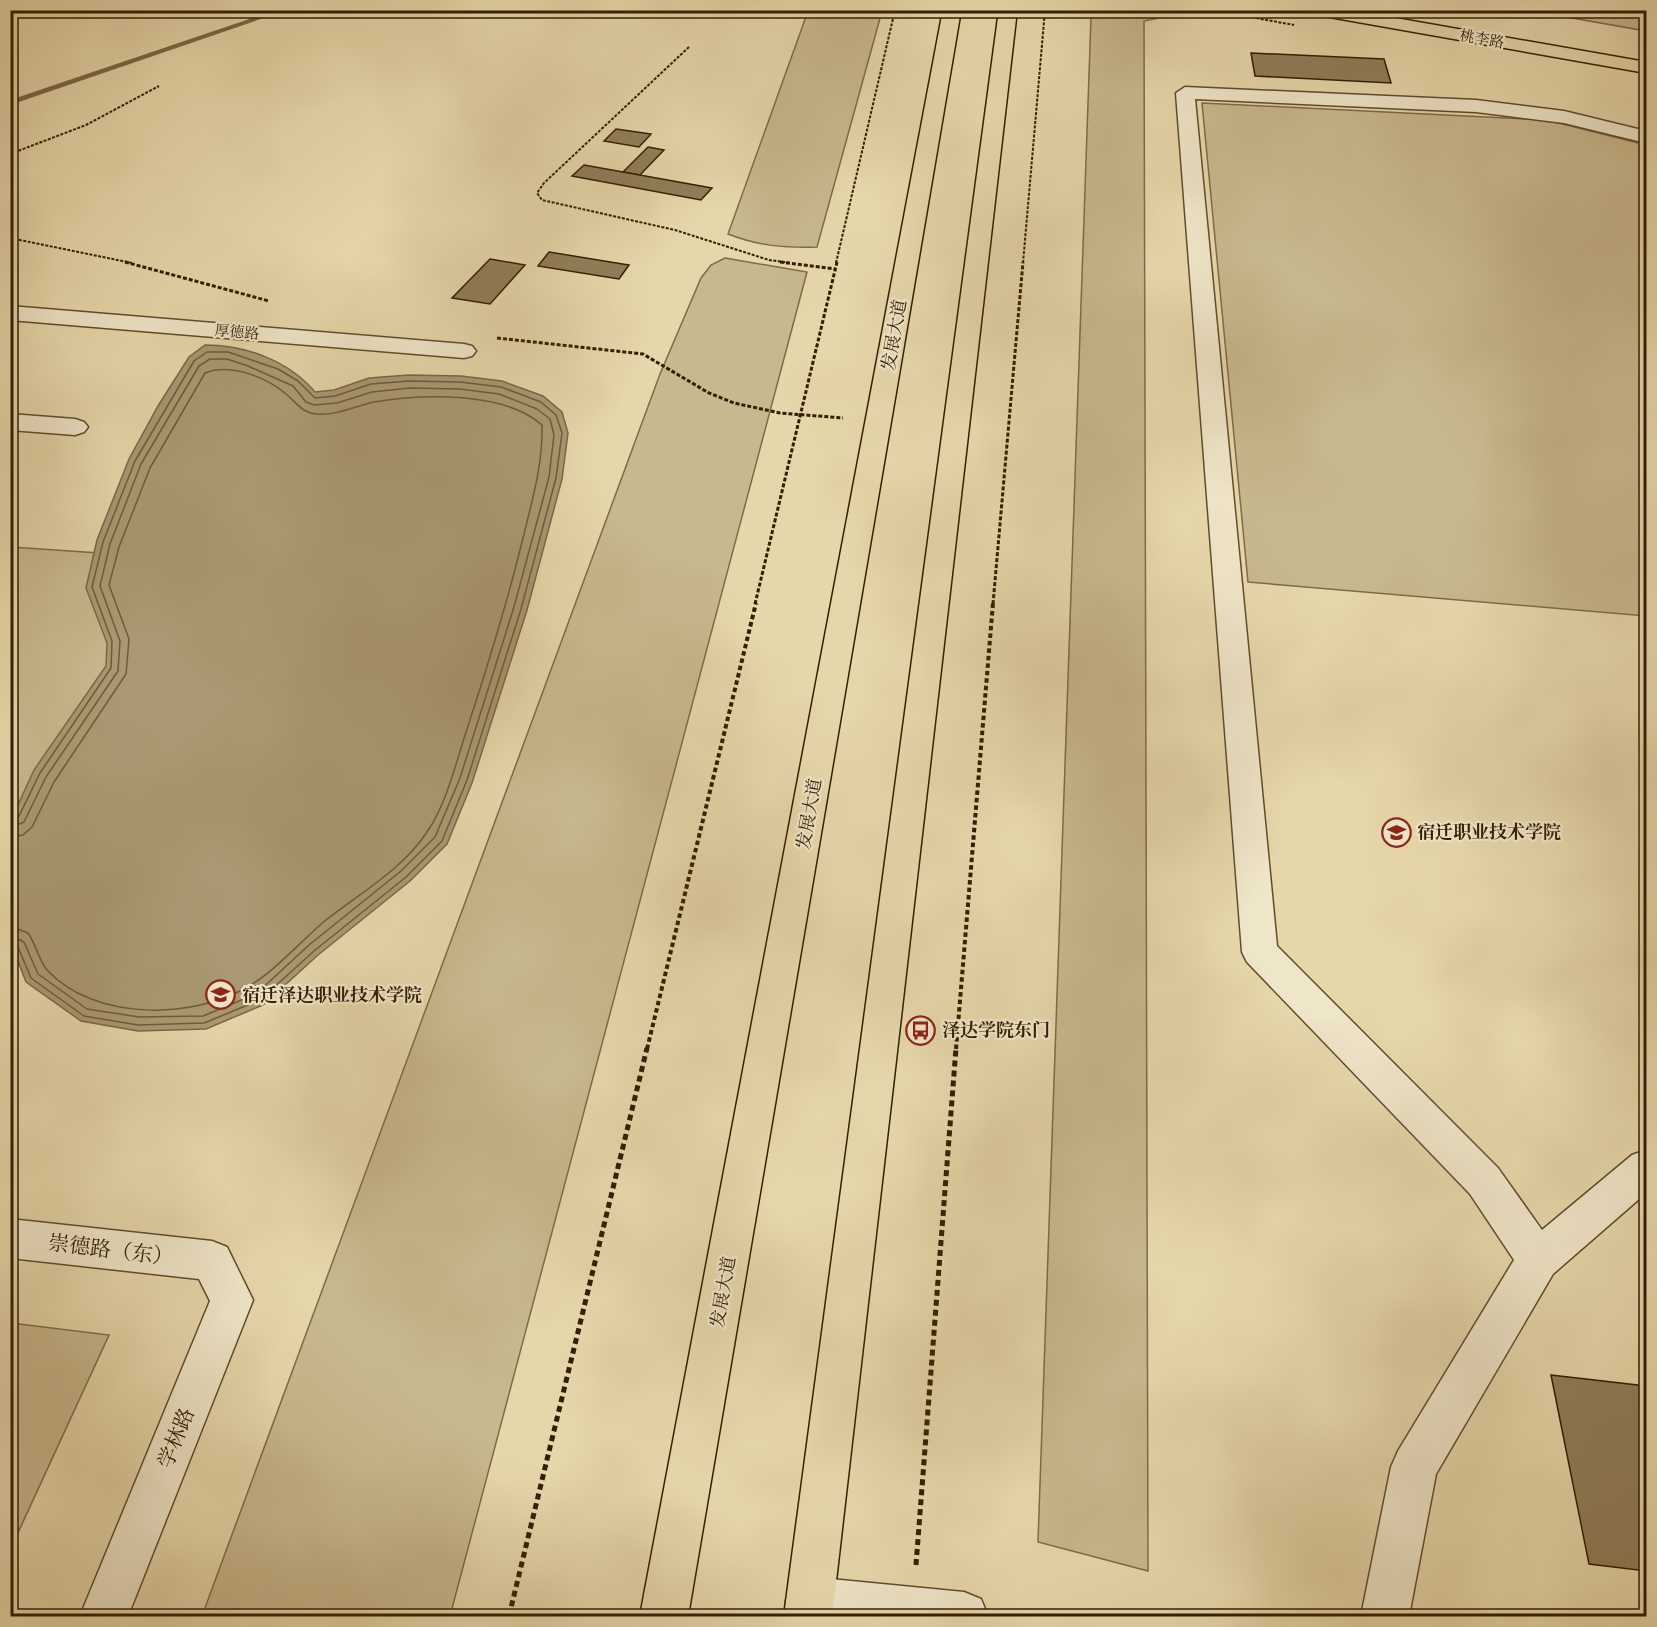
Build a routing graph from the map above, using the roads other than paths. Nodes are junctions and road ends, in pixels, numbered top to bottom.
1 (952, 10) edge
2 (1008, 10) edge
3 (1318, 10) edge
4 (1381, 10) edge
5 (1647, 56) edge
6 (1647, 68) edge
7 (1647, 137) edge
8 (10, 313) edge
9 (464, 351) dead end
10 (10, 422) edge
11 (75, 427) dead end
12 (1647, 1168) edge
13 (10, 1238) edge
14 (1538, 1260) junction
15 (212, 1261) joint
16 (809, 1609) edge
17 (104, 1617) edge
18 (664, 1617) edge
19 (964, 1617) edge
20 (1385, 1617) edge

1 - 18 main road, 发展大道
2 - 16 main road
3 - 6 main road, 桃李路
4 - 5 main road, 桃李路
7 - 14 lane
8 - 9 lane, 厚德路
10 - 11 lane
12 - 14 lane
13 - 15 lane, 崇德路（东）
14 - 20 lane
15 - 17 lane, 学林路
16 - 19 lane

